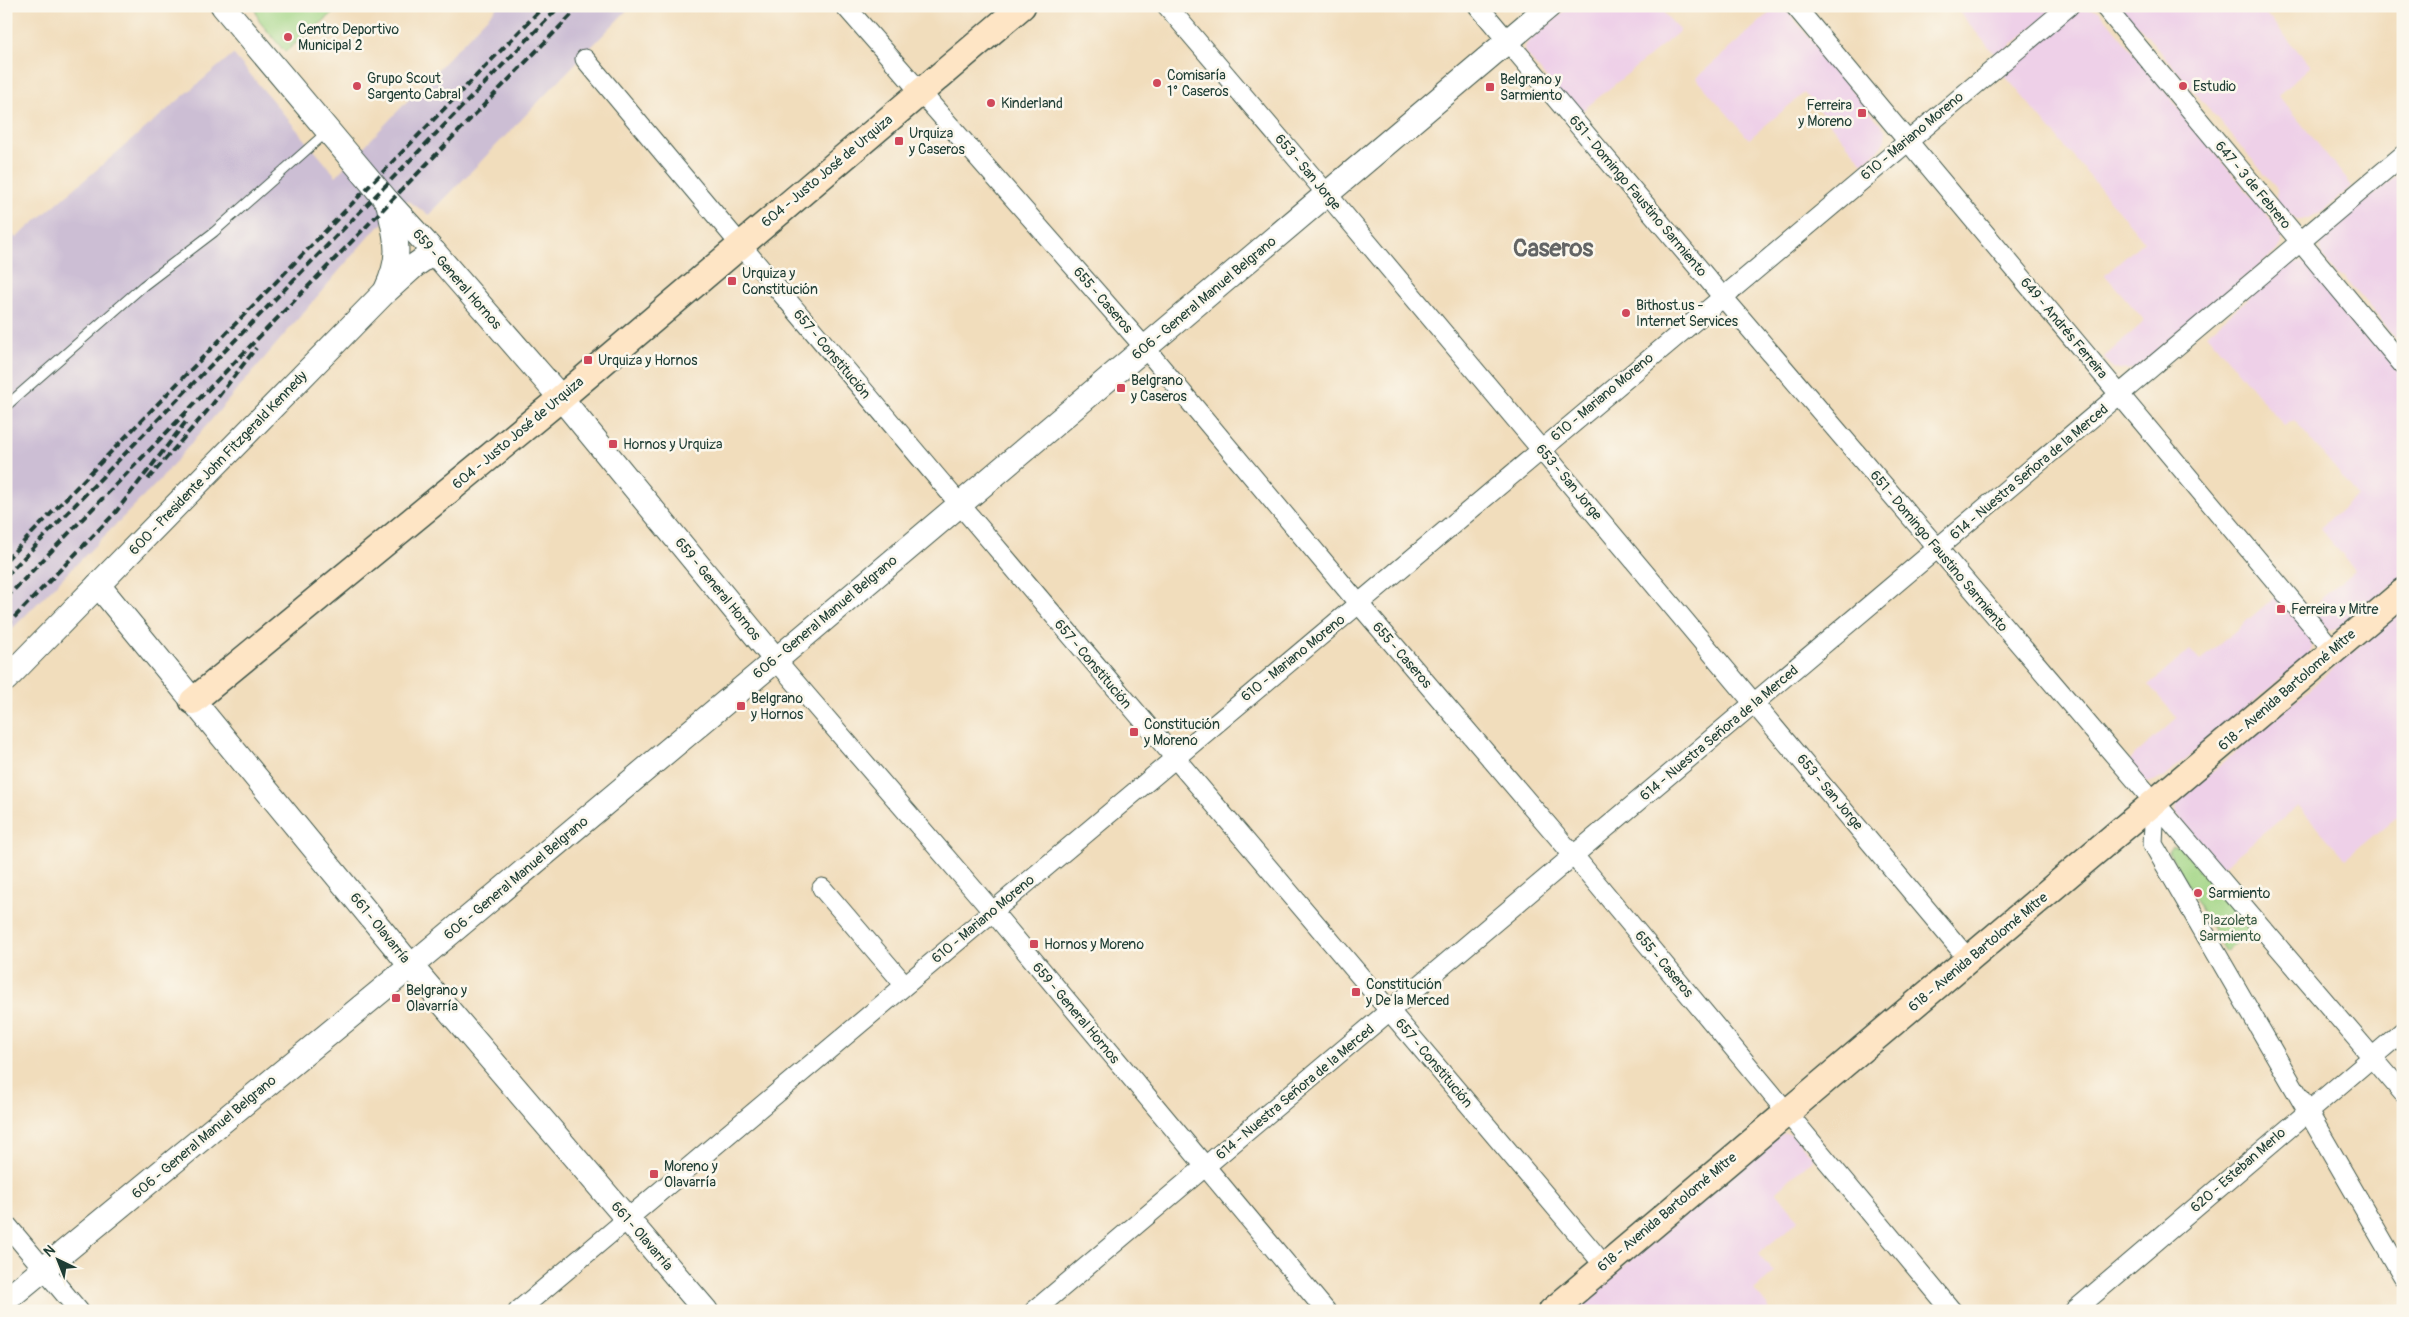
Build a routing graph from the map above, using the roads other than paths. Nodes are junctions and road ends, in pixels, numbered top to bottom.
1 (223, 6) edge
2 (845, 6) edge
3 (1022, 6) edge
4 (1167, 6) edge
5 (1478, 6) edge
6 (1549, 6) edge
7 (1795, 6) edge
8 (2069, 6) edge
9 (2104, 6) edge
10 (1508, 41) junction
11 (585, 59) dead end
12 (921, 92) junction
13 (328, 130) junction
14 (1906, 141) junction
15 (2403, 155) edge
16 (1327, 194) junction
17 (388, 202) junction
18 (2301, 242) junction
19 (740, 244) junction
20 (434, 252) junction
21 (383, 294) junction
22 (1722, 296) junction
23 (1145, 348) junction
24 (2403, 365) edge
25 (2120, 395) junction
26 (561, 398) junction
27 (6, 406) edge
28 (1541, 448) junction
29 (958, 504) junction
30 (1937, 549) junction
31 (98, 586) junction
32 (2403, 592) edge
33 (1359, 604) junction
34 (2332, 650) junction
35 (776, 660) junction
36 (6, 679) edge
37 (193, 701) junction
38 (1755, 703) junction
39 (1173, 758) junction
40 (2155, 804) junction
41 (1574, 856) junction
42 (822, 888) dead end
43 (993, 912) junction
44 (1969, 960) junction
45 (411, 966) junction
46 (904, 984) junction
47 (1390, 1010) junction
48 (2403, 1031) edge
49 (2372, 1056) junction
50 (2403, 1093) edge
51 (1786, 1112) junction
52 (2307, 1112) junction
53 (1206, 1168) junction
54 (627, 1218) junction
55 (6, 1224) edge
56 (1604, 1265) junction
57 (44, 1269) junction
58 (2403, 1276) edge
59 (6, 1300) edge
60 (79, 1311) edge
61 (518, 1311) edge
62 (706, 1311) edge
63 (1034, 1311) edge
64 (1326, 1311) edge
65 (1552, 1311) edge
66 (1952, 1311) edge
67 (2074, 1311) edge

1 - 13 street, 659 - General Hornos
2 - 12 street, 655 - Caseros
3 - 12 main road, 604 - Justo José de Urquiza
4 - 16 street, 653 - San Jorge
5 - 10 street, 651 - Domingo Faustino Sarmiento
6 - 10 street, 606 - General Manuel Belgrano
7 - 14 street, 649 - Andrés Ferreira
8 - 14 street, 610 - Mariano Moreno
9 - 18 street, 647 - 3 de Febrero
10 - 16 street, 606 - General Manuel Belgrano
10 - 22 street, 651 - Domingo Faustino Sarmiento
11 - 19 street, 657 - Constitución
12 - 19 main road, 604 - Justo José de Urquiza
12 - 23 street, 655 - Caseros
13 - 17 street, 659 - General Hornos
13 - 27 lane
14 - 22 street, 610 - Mariano Moreno
14 - 25 street, 649 - Andrés Ferreira
15 - 18 street, 614 - Nuestra Señora de la Merced
16 - 23 street, 606 - General Manuel Belgrano
16 - 28 street, 653 - San Jorge
17 - 20 street, 659 - General Hornos
17 - 21 street
18 - 24 street, 647 - 3 de Febrero
18 - 25 street, 614 - Nuestra Señora de la Merced
19 - 26 main road, 604 - Justo José de Urquiza
19 - 29 street, 657 - Constitución
20 - 21 street, 600 - Presidente John Fitzgerald Kennedy
20 - 26 street, 659 - General Hornos
21 - 31 street, 600 - Presidente John Fitzgerald Kennedy
22 - 28 street, 610 - Mariano Moreno
22 - 30 street, 651 - Domingo Faustino Sarmiento
23 - 29 street, 606 - General Manuel Belgrano
23 - 33 street, 655 - Caseros
25 - 30 street, 614 - Nuestra Señora de la Merced
25 - 34 street, 649 - Andrés Ferreira
26 - 35 street, 659 - General Hornos
26 - 37 main road, 604 - Justo José de Urquiza
28 - 33 street, 610 - Mariano Moreno
28 - 38 street, 653 - San Jorge
29 - 35 street, 606 - General Manuel Belgrano
29 - 39 street, 657 - Constitución
30 - 38 street, 614 - Nuestra Señora de la Merced
30 - 40 street, 651 - Domingo Faustino Sarmiento
31 - 36 street, 600 - Presidente John Fitzgerald Kennedy
31 - 37 street, 661 - Olavarría
32 - 34 main road, 618 - Avenida Bartolomé Mitre
33 - 39 street, 610 - Mariano Moreno
33 - 41 street, 655 - Caseros
34 - 40 main road, 618 - Avenida Bartolomé Mitre
35 - 43 street, 659 - General Hornos
35 - 45 street, 606 - General Manuel Belgrano
37 - 45 street, 661 - Olavarría
38 - 41 street, 614 - Nuestra Señora de la Merced
38 - 44 street, 653 - San Jorge
39 - 43 street, 610 - Mariano Moreno
39 - 47 street, 657 - Constitución
40 - 44 main road, 618 - Avenida Bartolomé Mitre
40 - 49 street, 651 - Domingo Faustino Sarmiento
40 - 52 street
41 - 47 street, 614 - Nuestra Señora de la Merced
41 - 51 street, 655 - Caseros
42 - 46 street
43 - 46 street, 610 - Mariano Moreno
43 - 53 street, 659 - General Hornos
44 - 51 main road, 618 - Avenida Bartolomé Mitre
45 - 54 street, 661 - Olavarría
45 - 57 street, 606 - General Manuel Belgrano
46 - 54 street, 610 - Mariano Moreno
47 - 53 street, 614 - Nuestra Señora de la Merced
47 - 56 street, 657 - Constitución
48 - 49 street, 620 - Esteban Merlo
49 - 50 street, 651 - Domingo Faustino Sarmiento
49 - 52 street, 620 - Esteban Merlo
51 - 56 main road, 618 - Avenida Bartolomé Mitre
51 - 66 street, 655 - Caseros
52 - 58 street
52 - 67 street, 620 - Esteban Merlo
53 - 63 street, 614 - Nuestra Señora de la Merced
53 - 64 street, 659 - General Hornos
54 - 61 street, 610 - Mariano Moreno
54 - 62 street, 661 - Olavarría
55 - 57 street
56 - 65 main road, 618 - Avenida Bartolomé Mitre
57 - 59 street, 606 - General Manuel Belgrano
57 - 60 street

